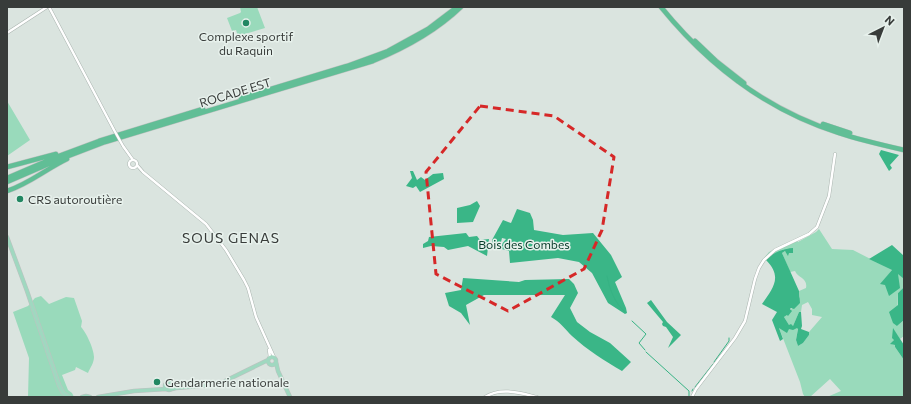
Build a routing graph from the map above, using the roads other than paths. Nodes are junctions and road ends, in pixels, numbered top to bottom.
1 (48, 7) edge
2 (457, 7) edge
3 (461, 7) edge
4 (661, 7) edge
5 (664, 7) edge
6 (7, 33) edge
7 (835, 130) junction
8 (99, 141) junction
9 (105, 142) junction
10 (904, 149) edge
11 (835, 154) dead end
12 (129, 155) junction
13 (134, 160) junction
14 (130, 162) junction
15 (137, 165) junction
16 (7, 167) edge
17 (134, 168) junction
18 (143, 172) junction
19 (7, 178) edge
20 (7, 182) edge
21 (7, 191) edge
22 (7, 237) edge
23 (7, 241) edge
24 (10, 246) junction
25 (270, 361) junction
26 (278, 371) junction
27 (58, 381) junction
28 (172, 384) junction
29 (186, 386) junction
30 (166, 387) junction
31 (172, 389) junction
32 (116, 393) junction
33 (69, 397) edge
34 (74, 397) edge
35 (82, 397) edge
36 (91, 397) edge
37 (98, 397) edge
38 (106, 397) edge
39 (290, 397) edge
40 (485, 397) edge
41 (537, 397) edge
42 (692, 397) edge

1 - 6 street
1 - 12 street, bridge
2 - 8 highway, ROCADE EST
3 - 9 highway, ROCADE EST
4 - 7 highway
5 - 7 highway
7 - 10 highway
8 - 16 highway
8 - 19 highway, ROCADE EST
9 - 20 highway, ROCADE EST
9 - 21 highway
11 - 42 street
12 - 13 street
12 - 14 street
13 - 14 street
13 - 15 street
14 - 17 street
15 - 17 street
15 - 18 street
17 - 18 street
18 - 25 street
22 - 24 main road
23 - 24 main road
24 - 27 main road
25 - 26 main road
25 - 26 main road
25 - 29 main road
26 - 39 main road
27 - 33 main road
27 - 34 main road
28 - 29 main road
28 - 30 main road
28 - 31 main road
29 - 31 main road
30 - 31 main road
30 - 32 main road
32 - 37 main road
32 - 38 main road
35 - 36 main road
40 - 41 street

